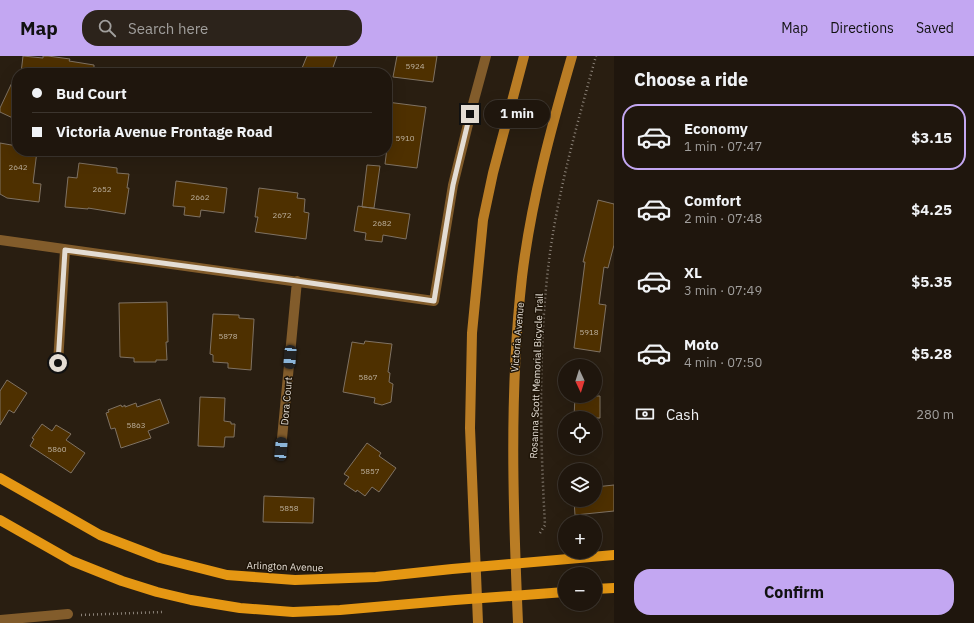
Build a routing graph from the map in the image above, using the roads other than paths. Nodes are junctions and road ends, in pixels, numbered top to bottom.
1 (486, 56) edge
2 (524, 56) edge
3 (572, 56) edge
4 (0, 240) edge
5 (65, 250) junction
6 (297, 281) junction
7 (58, 363) dead end
8 (281, 449) dead end
9 (0, 478) edge
10 (0, 520) edge
11 (614, 555) edge
12 (515, 564) junction
13 (476, 567) junction
14 (614, 588) edge
15 (602, 589) edge
16 (558, 592) edge
17 (517, 595) junction
18 (478, 598) junction
19 (68, 614) road end
20 (0, 620) edge
21 (478, 623) edge
22 (518, 623) edge

1 - 6 street
2 - 13 main road
3 - 12 main road, Victoria Avenue
4 - 5 street
5 - 6 street
5 - 7 street
6 - 8 street, Dora Court
9 - 13 main road, Arlington Avenue
10 - 18 main road
11 - 12 main road, Arlington Avenue
12 - 13 main road, Arlington Avenue
12 - 17 main road, Victoria Avenue
13 - 18 main road
14 - 15 main road
16 - 17 main road
17 - 18 main road
17 - 22 main road, Victoria Avenue
18 - 21 main road
19 - 20 street

